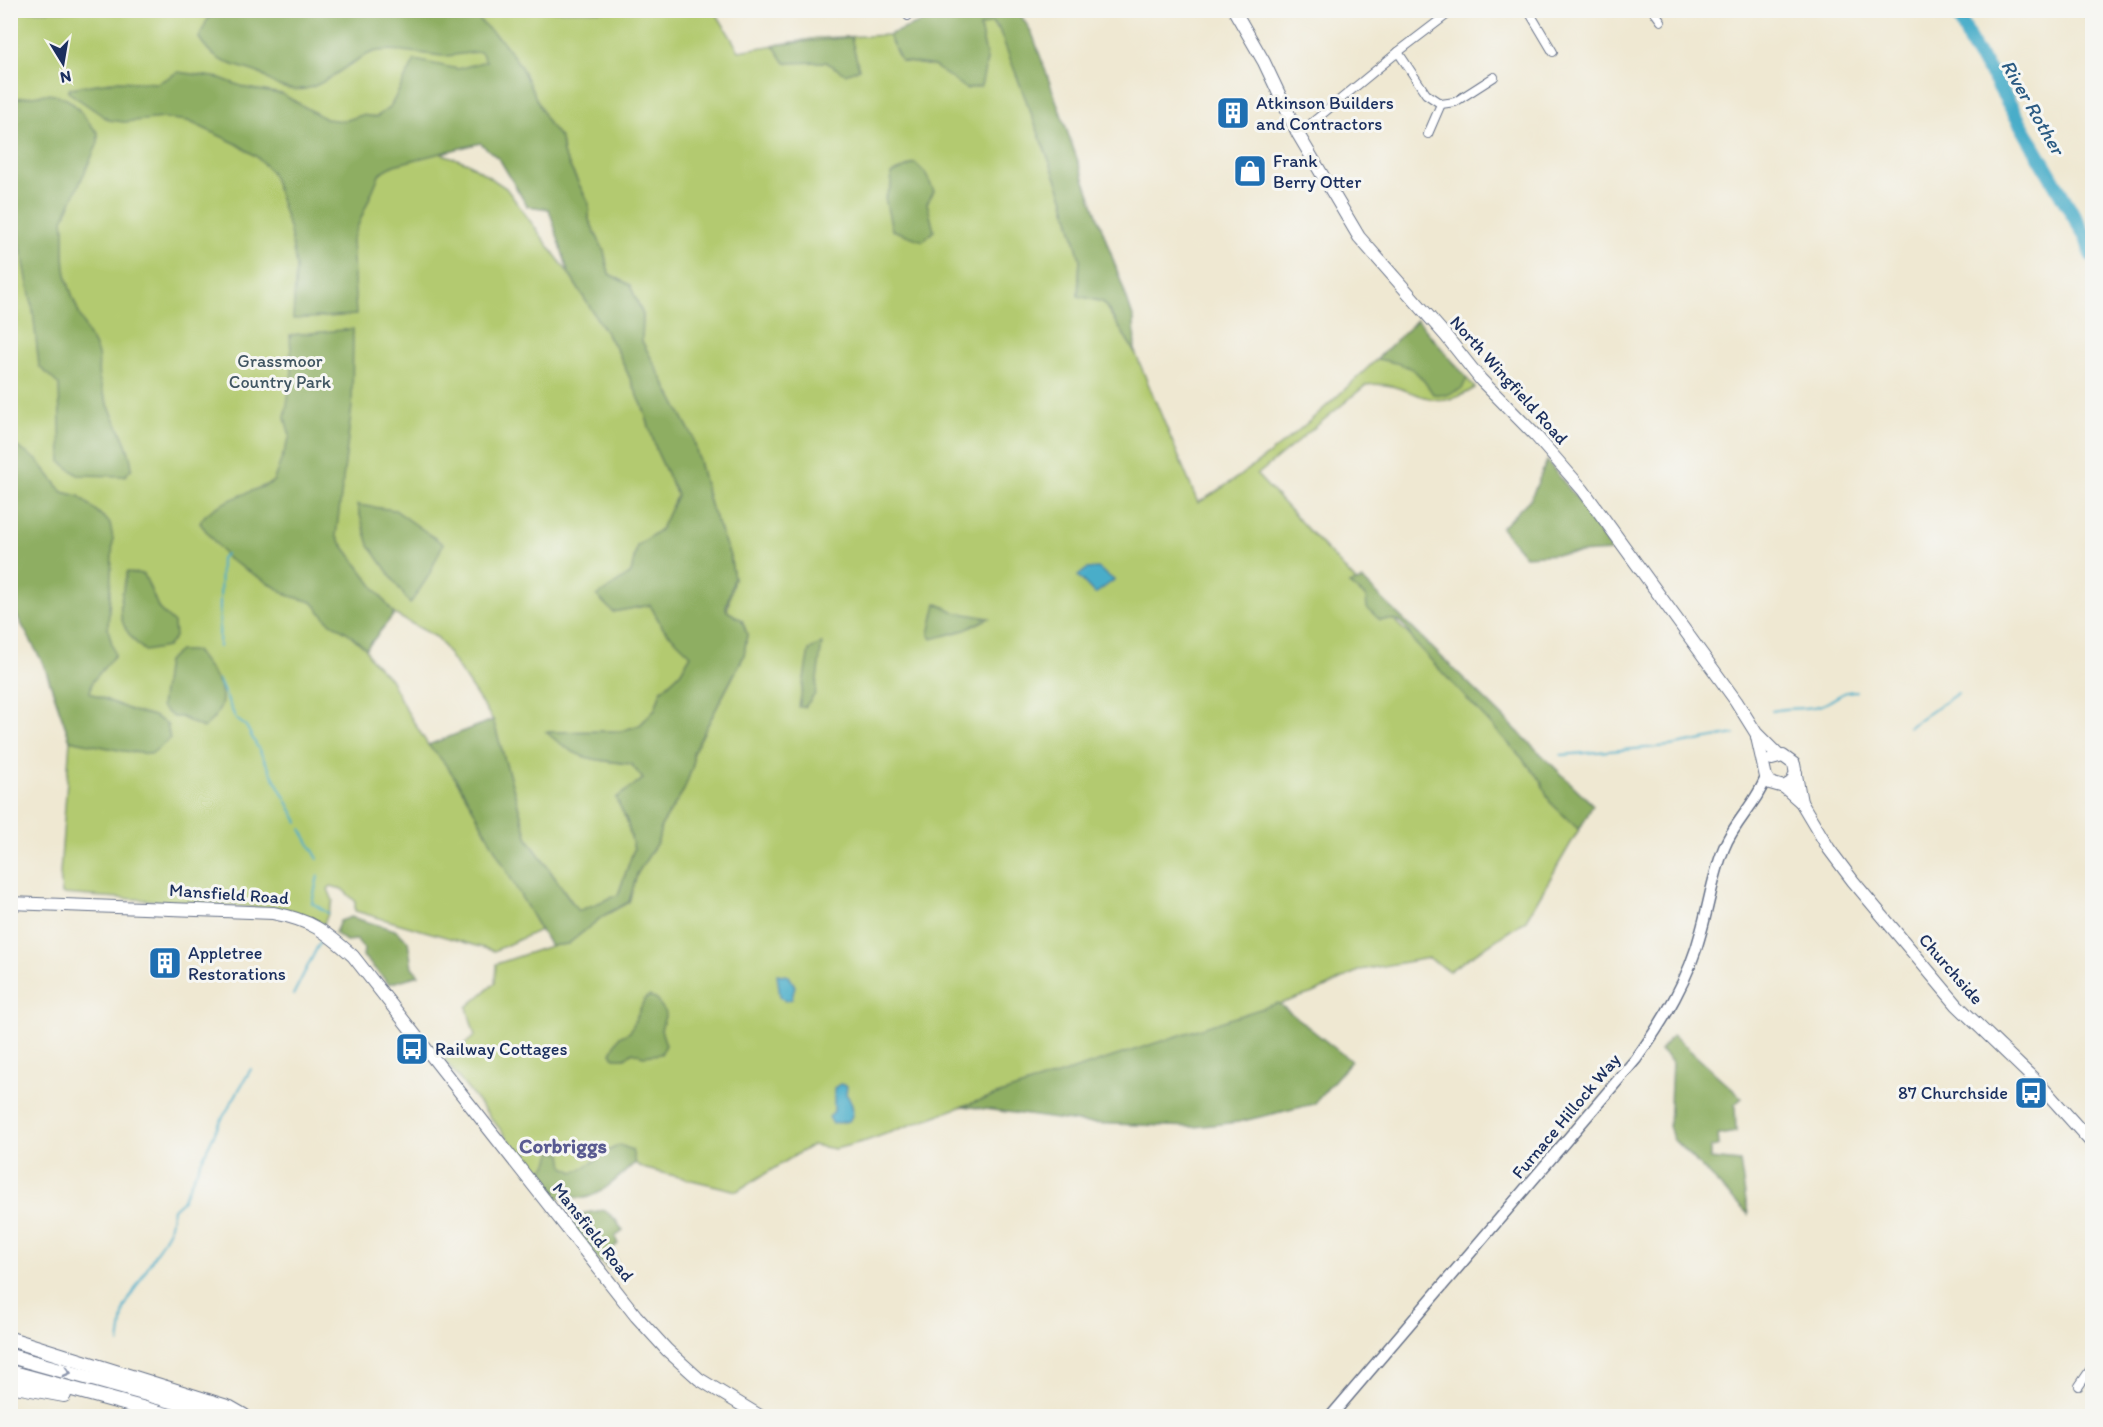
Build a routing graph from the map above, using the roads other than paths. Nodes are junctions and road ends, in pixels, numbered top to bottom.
1 (1234, 10) edge
2 (1454, 10) edge
3 (1528, 10) edge
4 (1653, 10) edge
5 (1661, 21) dead end
6 (1398, 52) junction
7 (1553, 52) dead end
8 (1494, 77) dead end
9 (1441, 104) junction
10 (1298, 134) junction
11 (1428, 134) dead end
12 (1756, 733) junction
13 (1779, 756) junction
14 (1765, 772) junction
15 (1796, 773) junction
16 (1781, 787) junction
17 (1757, 796) junction
18 (1801, 802) junction
19 (10, 903) edge
20 (2092, 1143) edge
21 (10, 1339) edge
22 (10, 1356) edge
23 (2092, 1367) edge
24 (10, 1372) edge
25 (10, 1385) edge
26 (2079, 1386) dead end
27 (169, 1416) edge
28 (230, 1416) edge
29 (244, 1416) edge
30 (760, 1416) edge
31 (1331, 1416) edge

1 - 10 main road, North Wingfield Road
2 - 6 street
3 - 7 street
4 - 5 street
6 - 9 street
6 - 10 street
8 - 9 street
9 - 11 street
10 - 12 main road, North Wingfield Road
12 - 13 main road, North Wingfield Road
12 - 14 main road, North Wingfield Road
13 - 14 main road
13 - 15 main road
14 - 16 main road
14 - 17 street, Furnace Hillock Way
15 - 16 main road
15 - 18 main road, Churchside
16 - 17 street
16 - 18 main road, Churchside
17 - 31 street, Furnace Hillock Way
18 - 20 main road, Churchside
19 - 30 main road, Mansfield Road
21 - 29 highway
22 -> 28 highway
23 - 26 street
24 - 27 highway
25 - 27 highway

